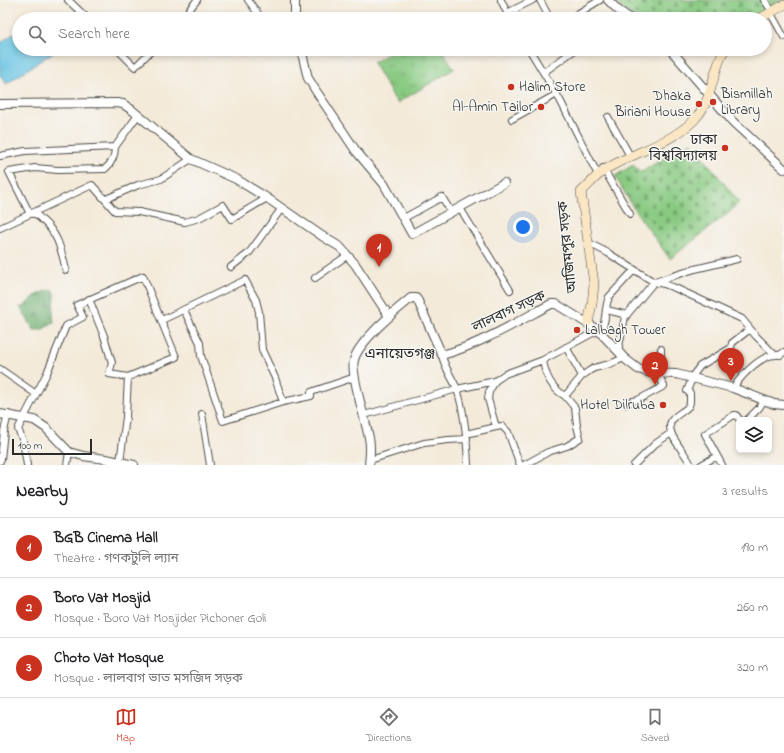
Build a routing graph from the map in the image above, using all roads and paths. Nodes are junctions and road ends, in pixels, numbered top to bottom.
1 (68, 0) edge
2 (197, 0) edge
3 (248, 0) edge
4 (295, 0) edge
5 (501, 0) edge
6 (532, 0) edge
7 (540, 0) edge
8 (600, 0) edge
9 (608, 0) edge
10 (764, 0) edge
11 (784, 5) edge
12 (784, 11) edge
13 (81, 12) edge
14 (188, 12) edge
15 (257, 12) edge
16 (296, 12) edge
17 (507, 12) edge
18 (515, 12) edge
19 (546, 12) edge
20 (580, 12) edge
21 (620, 12) edge
22 (769, 12) edge
23 (772, 14) edge
24 (772, 14) edge
25 (772, 18) edge
26 (784, 37) edge
27 (124, 56) edge
28 (146, 56) edge
29 (303, 56) edge
30 (534, 56) edge
31 (566, 56) edge
32 (676, 56) edge
33 (717, 56) edge
34 (721, 56) edge
35 (544, 72) junction
36 (707, 92) junction
37 (557, 94) junction
38 (0, 104) edge
39 (138, 115) junction
40 (608, 117) dead end
41 (512, 120) dead end
42 (115, 147) junction
43 (629, 154) junction
44 (0, 156) edge
45 (191, 159) junction
46 (601, 169) junction
47 (784, 169) edge
48 (504, 183) dead end
49 (267, 198) junction
50 (106, 199) junction
51 (282, 208) junction
52 (460, 208) junction
53 (451, 212) junction
54 (30, 214) junction
55 (630, 214) dead end
56 (404, 218) junction
57 (1, 229) edge
58 (587, 242) junction
59 (348, 255) junction
60 (737, 259) dead end
61 (231, 267) dead end
62 (66, 270) dead end
63 (634, 270) junction
64 (315, 278) dead end
65 (654, 282) junction
66 (510, 290) dead end
67 (89, 299) junction
68 (184, 310) junction
69 (606, 310) junction
70 (627, 315) junction
71 (389, 316) junction
72 (162, 320) junction
73 (586, 322) junction
74 (750, 329) junction
75 (599, 331) junction
76 (566, 348) junction
77 (661, 349) dead end
78 (618, 351) junction
79 (442, 355) junction
80 (781, 355) edge
81 (624, 358) junction
82 (542, 360) junction
83 (0, 369) edge
84 (660, 373) junction
85 (582, 376) junction
86 (128, 377) junction
87 (355, 377) junction
88 (692, 378) junction
89 (495, 381) junction
90 (733, 388) junction
91 (457, 389) junction
92 (36, 394) junction
93 (565, 396) junction
94 (764, 400) junction
95 (283, 402) junction
96 (626, 404) dead end
97 (784, 405) edge
98 (4, 414) edge
99 (202, 414) dead end
100 (364, 415) junction
101 (738, 417) edge
102 (750, 417) edge
103 (24, 418) junction
104 (496, 427) junction
105 (671, 433) junction
106 (467, 436) junction
107 (69, 452) junction
108 (717, 456) junction
109 (0, 461) edge
110 (108, 462) edge
111 (120, 462) junction
112 (370, 462) edge
113 (27, 465) edge
114 (67, 465) edge
115 (134, 465) edge
116 (210, 465) edge
117 (468, 465) edge
118 (524, 465) edge
119 (634, 465) edge
120 (691, 465) edge
121 (701, 465) edge
122 (722, 465) edge

1 - 13 street
2 - 14 street
3 - 15 street
4 - 16 street
5 - 17 street
6 - 18 street
7 - 19 street
8 - 20 street
9 - 21 street
10 - 22 street
11 - 23 main road
12 - 24 main road
25 - 26 street
27 - 28 street
29 - 56 street
30 - 35 street
31 - 35 street
32 - 36 street
33 - 36 main road, আজিমপুর সড়ক
34 - 36 main road, আজিমপুর সড়ক
35 - 37 street
36 - 43 main road, আজিমপুর সড়ক
36 - 46 main road, আজিমপুর সড়ক
36 - 47 street
37 - 41 street
37 - 46 street
38 - 39 street
39 - 42 street
39 - 45 street
40 - 43 street
42 - 44 street
42 - 54 street
43 - 46 main road, আজিমপুর সড়ক
45 - 49 street
45 - 50 street
46 - 55 street
46 - 58 main road, আজিমপুর সড়ক
48 - 52 street
49 - 50 street
49 - 51 street
50 - 54 street
51 - 59 street
51 - 61 street
52 - 53 street
52 - 66 street
53 - 56 street
53 - 56 street
54 - 57 street
54 - 62 street
58 - 63 street
58 - 73 main road, আজিমপুর সড়ক
59 - 64 street
59 - 71 street
60 - 65 street
63 - 65 street
63 - 69 street
65 - 70 street
65 - 74 street
67 - 72 street
67 - 86 street
67 - 92 street
68 - 72 street
68 - 95 street
68 - 95 street
69 - 70 street
69 - 75 street
70 - 78 street
71 - 79 street
71 - 87 street
72 - 86 street
73 - 75 street
73 - 79 street, লালবাগ সড়ক
74 - 80 street
74 - 88 street
75 - 76 street
75 - 78 street
76 - 82 street
76 - 85 street
77 - 84 street
78 - 81 street
79 - 91 street
80 - 90 street
81 - 84 street
81 - 85 street
82 - 89 street
82 - 93 street
83 - 92 street
84 - 88 street
84 - 96 street
85 - 93 street
86 - 111 street
87 - 95 street
87 - 100 street
88 - 90 street
88 - 105 street
89 - 91 street
89 - 104 street
90 - 94 street
91 - 100 street
91 - 106 street
92 - 103 street
93 - 118 street
94 - 97 street
94 - 102 street
98 - 103 street
98 - 109 street
99 - 116 street
100 - 112 street
101 - 108 street
103 - 107 street
103 - 113 street
104 - 106 street
104 - 118 street
105 - 119 street
105 - 120 street
106 - 112 street
106 - 117 street
107 - 110 street
107 - 114 street
108 - 121 street
108 - 122 street
110 - 111 street
111 - 115 street

